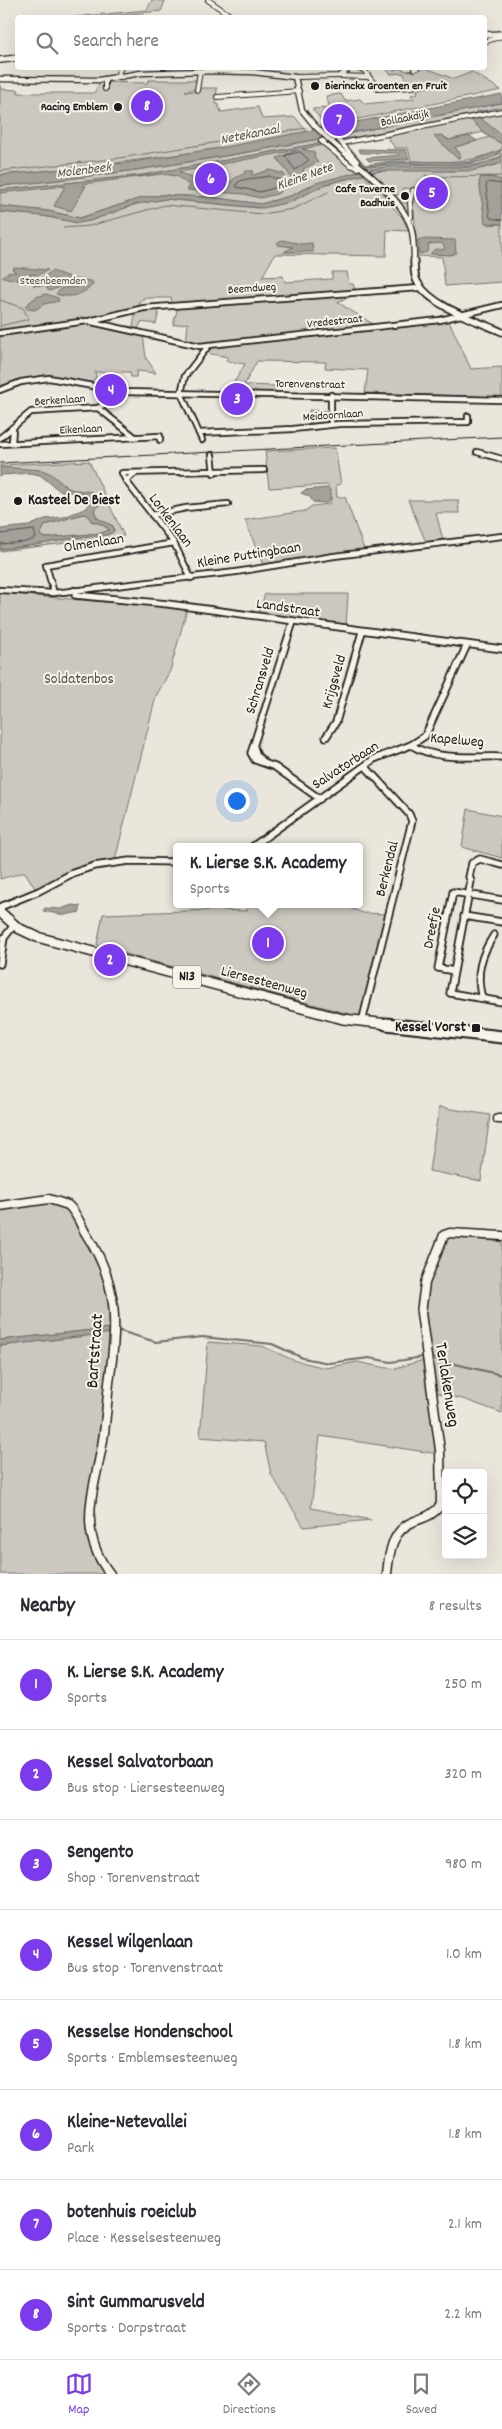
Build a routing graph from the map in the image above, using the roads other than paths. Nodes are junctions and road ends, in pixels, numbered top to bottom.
1 (208, 0) edge
2 (230, 15) edge
3 (487, 35) edge
4 (500, 35) edge
5 (487, 41) edge
6 (15, 58) edge
7 (0, 60) edge
8 (120, 70) edge
9 (254, 70) edge
10 (348, 70) edge
11 (364, 70) edge
12 (200, 71) junction
13 (339, 76) junction
14 (122, 77) junction
15 (295, 77) junction
16 (368, 77) junction
17 (0, 79) edge
18 (105, 80) junction
19 (413, 87) dead end
20 (105, 89) dead end
21 (197, 90) dead end
22 (299, 90) junction
23 (217, 97) dead end
24 (502, 111) edge
25 (342, 143) junction
26 (359, 168) junction
27 (413, 190) dead end
28 (410, 211) junction
29 (403, 212) junction
30 (407, 219) junction
31 (419, 288) junction
32 (502, 305) edge
33 (462, 313) junction
34 (87, 321) junction
35 (502, 332) edge
36 (0, 333) edge
37 (204, 348) junction
38 (0, 390) edge
39 (125, 392) junction
40 (181, 393) junction
41 (331, 395) junction
42 (502, 400) edge
43 (98, 408) junction
44 (331, 424) junction
45 (13, 428) junction
46 (469, 428) dead end
47 (128, 432) junction
48 (199, 433) junction
49 (135, 437) junction
50 (0, 438) edge
51 (124, 438) junction
52 (160, 440) dead end
53 (202, 440) dead end
54 (0, 444) edge
55 (12, 444) junction
56 (476, 452) dead end
57 (212, 455) dead end
58 (502, 459) edge
59 (264, 470) dead end
60 (214, 473) junction
61 (134, 474) junction
62 (126, 481) junction
63 (228, 504) dead end
64 (152, 515) junction
65 (502, 536) edge
66 (174, 543) junction
67 (191, 578) junction
68 (0, 590) edge
69 (74, 590) junction
70 (54, 593) junction
71 (293, 622) junction
72 (362, 632) junction
73 (467, 645) junction
74 (502, 649) edge
75 (326, 737) dead end
76 (412, 745) junction
77 (502, 757) edge
78 (365, 766) junction
79 (320, 799) junction
80 (258, 843) edge
81 (173, 862) edge
82 (502, 865) edge
83 (468, 894) junction
84 (502, 900) edge
85 (0, 907) edge
86 (0, 912) edge
87 (464, 916) junction
88 (502, 922) edge
89 (12, 927) junction
90 (494, 935) dead end
91 (0, 964) edge
92 (454, 971) junction
93 (482, 998) junction
94 (502, 1002) edge
95 (362, 1022) junction
96 (502, 1037) edge
97 (0, 1206) edge
98 (502, 1236) edge
99 (110, 1574) edge
100 (386, 1574) edge

1 - 2 street
3 - 4 main road
4 - 5 street
6 - 7 main road
8 - 14 street
9 - 12 street
9 - 15 street
10 - 13 street
11 - 16 street
12 - 14 street
12 - 21 street
13 - 15 street
13 - 16 street
14 - 18 street
15 - 22 street
16 - 19 street
17 - 18 street
18 - 20 street
22 - 23 street
22 - 26 street, bridge
24 - 25 street, Bollaakdijk
25 - 26 street
25 - 26 street, Bollaakdijk
26 - 29 street
27 - 28 street
28 - 29 street
28 - 30 street
29 - 30 street
30 - 31 street
31 - 33 street
31 - 34 street, Beemdweg
32 - 33 street, Vredestraat
33 - 35 street
33 - 37 street, Vredestraat
34 - 36 street
34 - 37 street
37 - 40 street, Vredestraat
38 - 39 street, Torenvenstraat
39 - 40 street, Torenvenstraat
39 - 43 street, Berkenlaan
40 - 41 street, Torenvenstraat
40 - 48 street
41 - 42 street, Torenvenstraat
41 - 44 street
43 - 45 street, Berkenlaan
43 - 47 street
44 - 46 street, Meidoornlaan
44 - 48 street, Meidoornlaan
45 - 50 street, Berkenlaan
45 - 55 street
47 - 49 street
47 - 51 street
48 - 53 street
49 - 51 street, Eikenlaan
49 - 52 street, Eikenlaan
51 - 55 street, Eikenlaan
54 - 55 street, Eikenlaan
56 - 58 street
57 - 60 street
59 - 60 street
60 - 61 street
61 - 62 street
61 - 62 street
62 - 64 street, Lorkenlaan
63 - 64 street
64 - 66 street, Lorkenlaan
65 - 67 street, Kleine Puttingbaan
66 - 67 street, Lorkenlaan
66 - 70 street, Olmenlaan
67 - 69 street, Kleine Puttingbaan
68 - 70 street, Kleine Puttingbaan
69 - 70 street, Kleine Puttingbaan
69 - 71 street, Landstraat
71 - 72 street, Landstraat
71 - 79 street, Schransveld
72 - 73 street, Landstraat
72 - 75 street, Krijgsveld
73 - 74 street, Landstraat
73 - 76 street, Salvatorbaan
76 - 77 street, Kapelweg
76 - 78 street, Salvatorbaan
78 - 79 street, Salvatorbaan
78 - 95 street, Berkendal
79 - 80 street, Salvatorbaan
81 - 85 street
82 - 83 street
83 - 84 street
83 - 87 street, Dreefje
83 - 92 street, Dreefje
86 - 89 main road, Liersesteenweg / N13
87 - 88 street
87 - 92 street, Dreefje
89 - 91 street
89 - 95 main road, Liersesteenweg / N13
90 - 93 street
92 - 93 street, Dreefje
93 - 94 street
95 - 96 main road, Liersesteenweg / N13
97 - 99 street, Bartstraat
98 - 100 street, Terlakenweg

